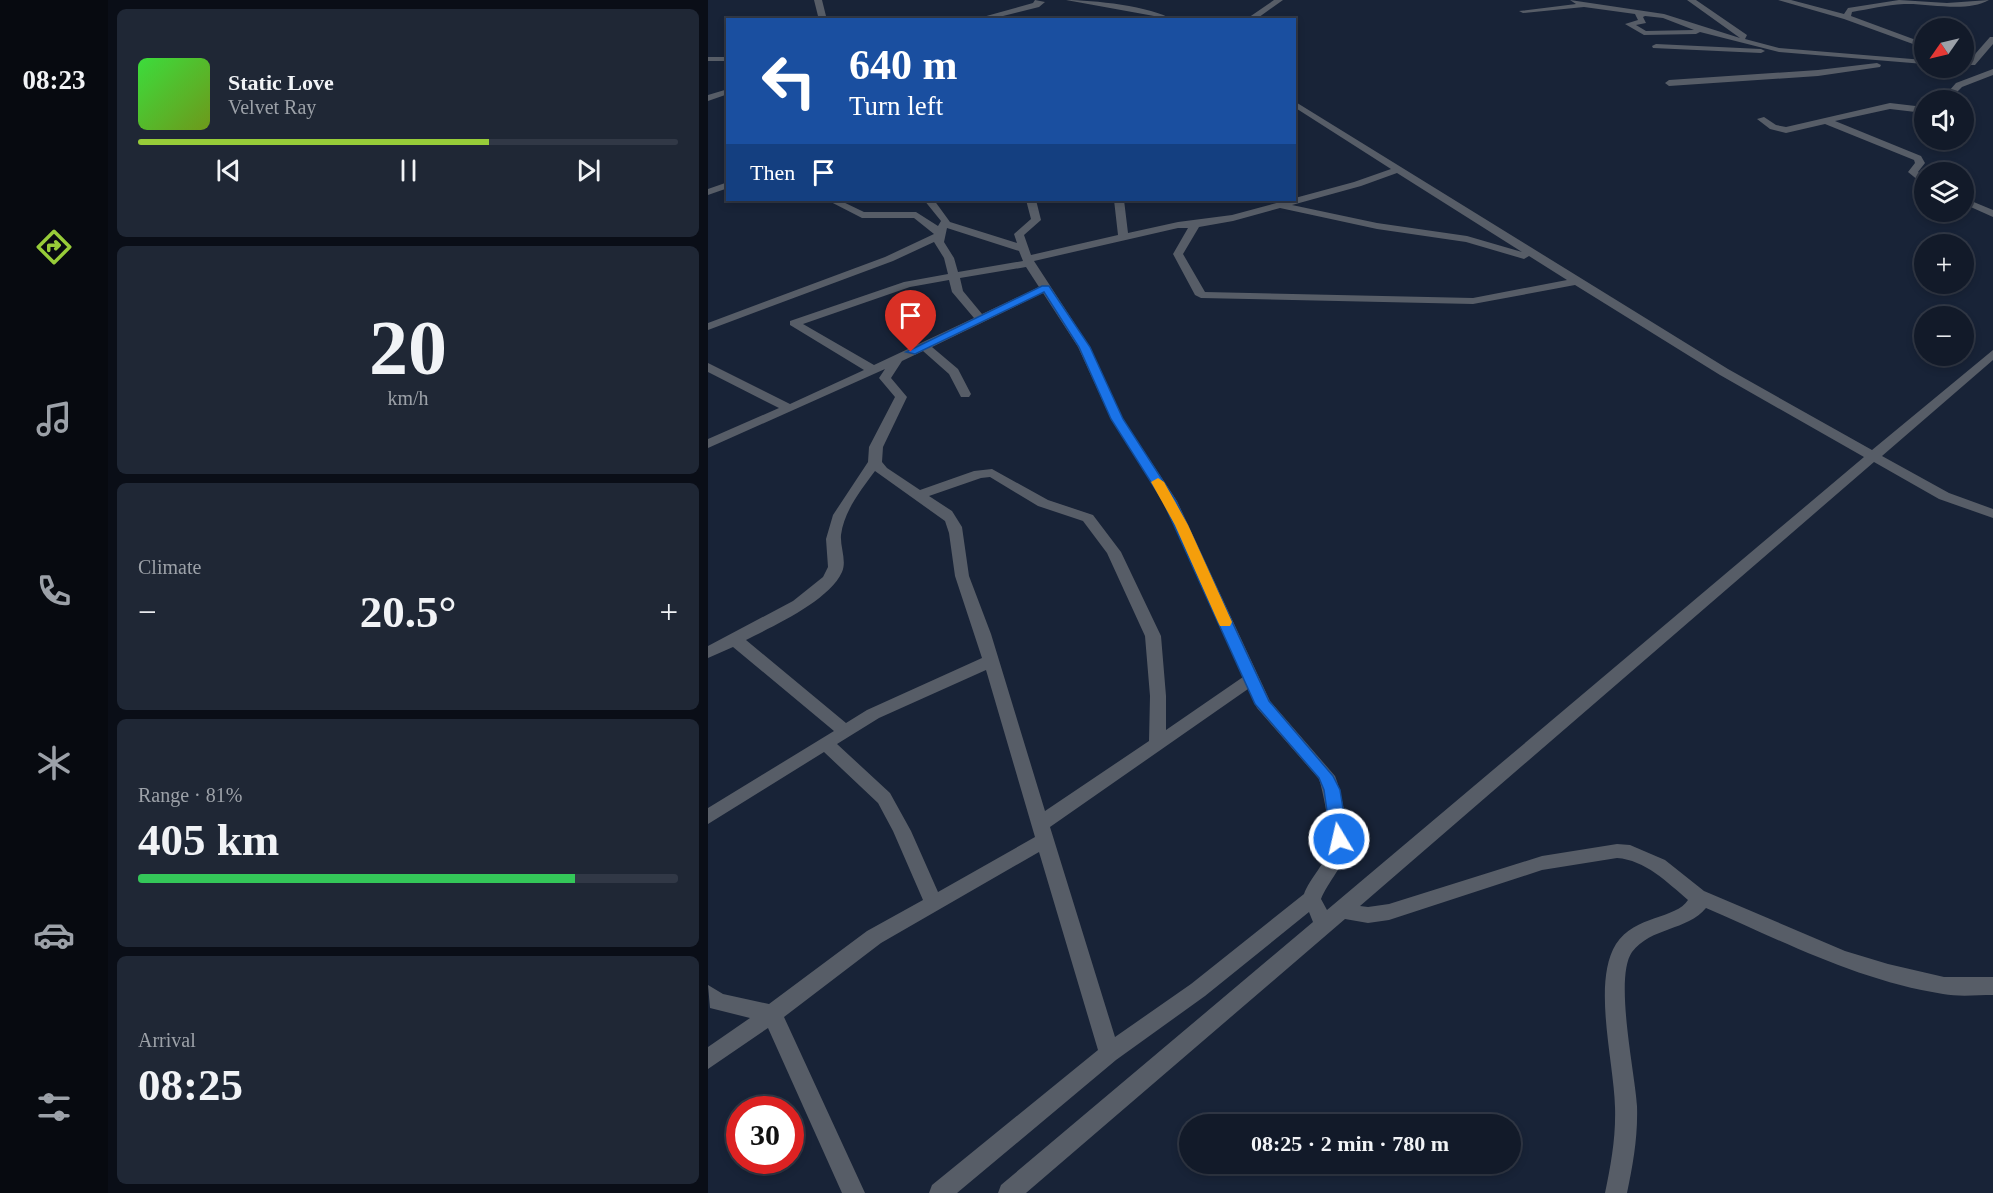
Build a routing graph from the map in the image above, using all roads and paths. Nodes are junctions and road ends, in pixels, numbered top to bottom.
1 (818, 0) edge
2 (1039, 0) edge
3 (1070, 0) edge
4 (1279, 0) edge
5 (1574, 0) edge
6 (1692, 0) edge
7 (1782, 0) edge
8 (1985, 0) edge
9 (1637, 3) dead end
10 (1584, 5) junction
11 (1523, 11) dead end
12 (1648, 14) junction
13 (1848, 17) junction
14 (822, 18) edge
15 (984, 18) edge
16 (1165, 18) edge
17 (1252, 18) edge
18 (1708, 32) junction
19 (1993, 39) edge
20 (1749, 41) junction
21 (1914, 42) edge
22 (1656, 46) dead end
23 (1779, 50) junction
24 (1791, 51) junction
25 (1974, 55) edge
26 (708, 59) edge
27 (726, 59) edge
28 (1903, 61) junction
29 (1914, 62) edge
30 (1974, 63) edge
31 (1993, 66) edge
32 (1993, 72) edge
33 (1818, 73) junction
34 (1669, 83) dead end
35 (1955, 90) edge
36 (726, 92) edge
37 (708, 98) edge
38 (1296, 104) edge
39 (1914, 109) edge
40 (1761, 119) dead end
41 (1826, 121) junction
42 (1920, 162) edge
43 (1399, 169) junction
44 (726, 186) edge
45 (708, 192) edge
46 (834, 201) edge
47 (930, 201) edge
48 (1032, 201) edge
49 (1119, 201) edge
50 (1974, 205) edge
51 (1278, 206) junction
52 (1993, 214) edge
53 (1195, 225) junction
54 (941, 231) junction
55 (1123, 238) junction
56 (1026, 257) junction
57 (1557, 269) junction
58 (955, 275) junction
59 (1577, 281) junction
60 (1046, 288) junction
61 (980, 318) junction
62 (708, 327) edge
63 (924, 346) junction
64 (1993, 354) edge
65 (898, 358) junction
66 (708, 367) edge
67 (873, 370) junction
68 (965, 394) dead end
69 (789, 408) junction
70 (708, 444) edge
71 (1874, 456) junction
72 (875, 462) junction
73 (918, 495) junction
74 (1993, 514) edge
75 (734, 639) junction
76 (708, 653) edge
77 (991, 661) junction
78 (1250, 680) junction
79 (844, 730) junction
80 (1157, 742) junction
81 (825, 743) junction
82 (708, 816) edge
83 (1042, 833) junction
84 (1697, 896) junction
85 (1312, 899) junction
86 (933, 902) junction
87 (1340, 910) junction
88 (1324, 924) junction
89 (1993, 986) edge
90 (708, 994) edge
91 (772, 1014) junction
92 (1109, 1053) junction
93 (708, 1059) edge
94 (854, 1193) edge
95 (940, 1193) edge
96 (1009, 1193) edge
97 (1616, 1193) edge

1 - 14 street
2 - 15 street
3 - 16 street
4 - 17 street
5 - 10 street
6 - 20 street
7 - 13 street
8 - 13 street
9 - 12 street
10 - 11 street
10 - 12 street
12 - 18 street
12 - 18 street
13 - 21 street
18 - 20 street
19 - 25 street
20 - 23 street
22 - 23 street
23 - 24 street
24 - 28 street
24 - 33 street
26 - 27 street
28 - 29 street
28 - 33 street
30 - 31 street
32 - 35 street
33 - 34 street
36 - 37 street
38 - 43 street
39 - 41 street
40 - 41 street
41 - 42 street
43 - 51 street
43 - 57 street
44 - 45 street
46 - 54 street
47 - 54 street
48 - 56 street
49 - 55 street
50 - 52 street
51 - 53 street
51 - 57 street
53 - 55 street
53 - 59 street
54 - 56 street
54 - 58 street
54 - 62 street
55 - 56 street
56 - 58 street
56 - 60 street
57 - 59 street
58 - 61 street
58 - 67 street
59 - 71 street
60 - 61 street
60 - 78 street
61 - 63 street
63 - 65 street
63 - 68 street
64 - 71 street
65 - 67 street
65 - 72 street
66 - 69 street
67 - 69 street
69 - 70 street
71 - 74 street
71 - 87 street
72 - 73 street
72 - 75 street
73 - 77 street
73 - 80 street
75 - 76 street
75 - 79 street
77 - 79 street
77 - 83 street
78 - 80 street
78 - 85 street
79 - 81 street
80 - 83 street
81 - 82 street
81 - 86 street
83 - 86 street
83 - 92 street
84 - 87 street
84 - 89 street
84 - 97 street
85 - 88 street
85 - 92 street
86 - 91 street
87 - 88 street
88 - 96 street
90 - 91 street
91 - 93 street
91 - 94 street
92 - 95 street

